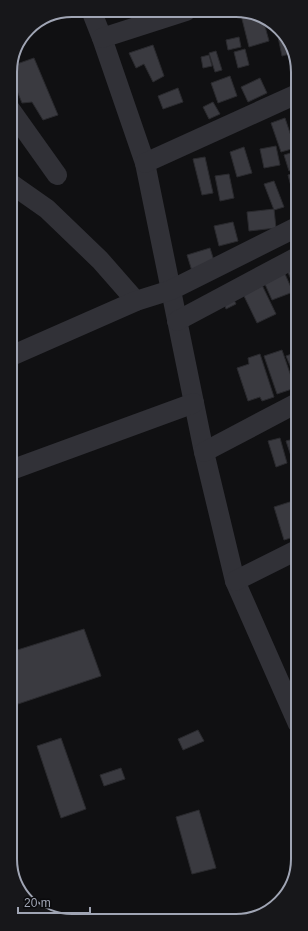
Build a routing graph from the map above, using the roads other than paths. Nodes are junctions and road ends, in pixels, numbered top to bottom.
1 (94, 17) edge
2 (167, 17) edge
3 (102, 38) junction
4 (291, 97) edge
5 (17, 119) edge
6 (145, 163) junction
7 (57, 175) dead end
8 (17, 188) edge
9 (291, 230) edge
10 (291, 260) edge
11 (171, 290) junction
12 (136, 301) junction
13 (177, 321) junction
14 (17, 353) edge
15 (194, 403) junction
16 (291, 406) edge
17 (204, 452) junction
18 (17, 468) edge
19 (291, 553) edge
20 (235, 581) junction
21 (291, 703) edge

1 - 3 street
2 - 3 street
3 - 6 street
4 - 6 street
5 - 7 street
6 - 11 street
8 - 12 street
9 - 11 street
10 - 13 street
11 - 12 street
11 - 13 street
12 - 14 street
13 - 15 street
15 - 17 street
15 - 18 street
16 - 17 street
17 - 20 street
19 - 20 street
20 - 21 street

